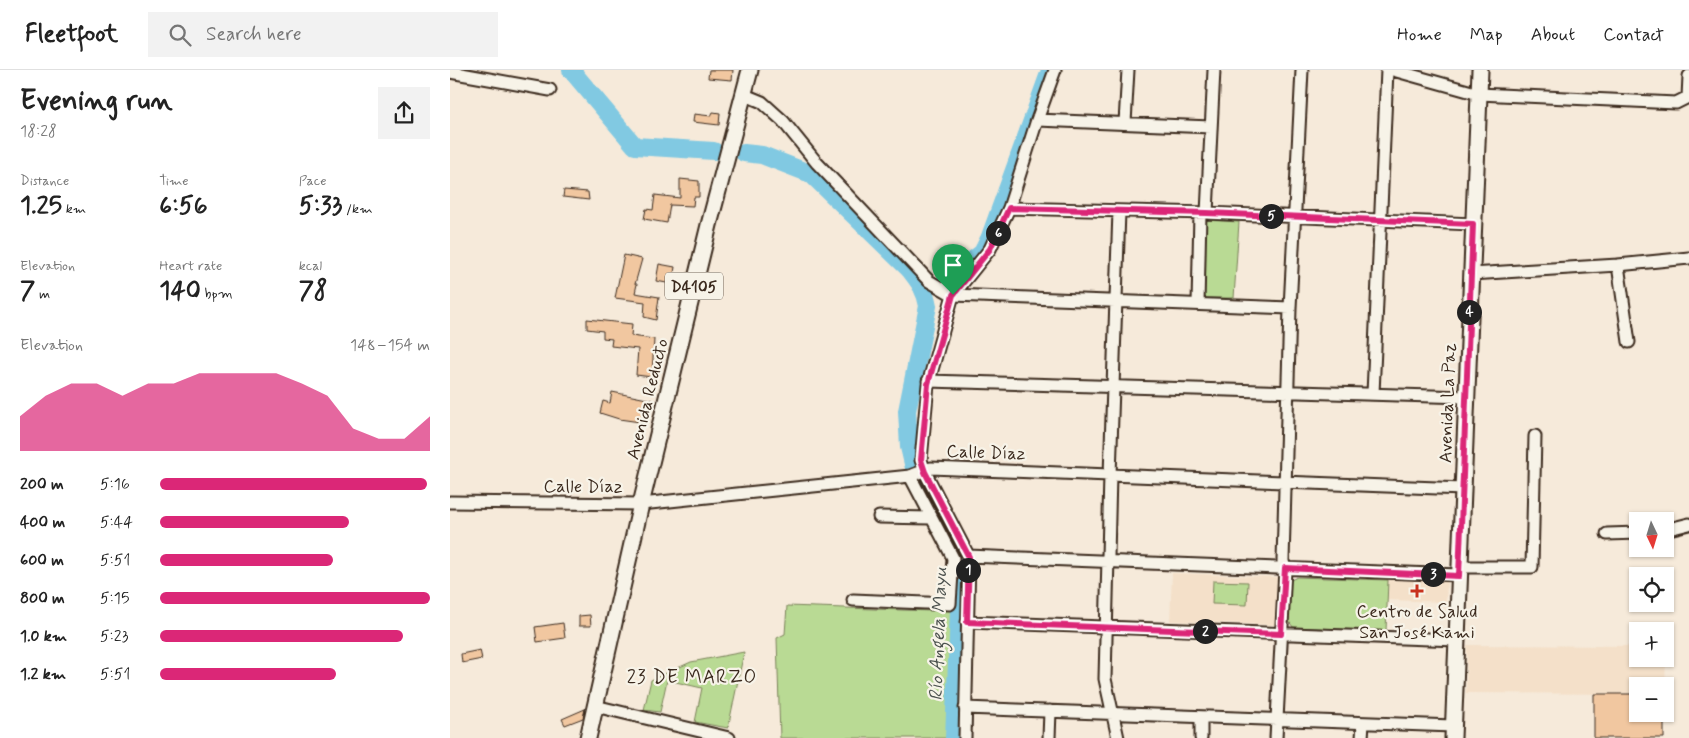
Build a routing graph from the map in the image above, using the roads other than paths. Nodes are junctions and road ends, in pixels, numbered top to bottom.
1 (750, 70) edge
2 (1055, 70) edge
3 (1128, 70) edge
4 (1214, 70) edge
5 (1302, 70) edge
6 (1387, 70) edge
7 (1393, 70) edge
8 (1480, 70) edge
9 (450, 72) edge
10 (1689, 76) edge
11 (550, 90) dead end
12 (1479, 94) junction
13 (744, 95) junction
14 (1037, 120) junction
15 (1125, 123) junction
16 (1211, 127) junction
17 (1009, 208) junction
18 (1119, 211) junction
19 (1203, 213) junction
20 (1294, 217) junction
21 (1381, 220) junction
22 (1473, 224) junction
23 (1689, 258) edge
24 (1618, 265) junction
25 (1471, 274) junction
26 (953, 295) junction
27 (1116, 301) junction
28 (1198, 304) junction
29 (1290, 308) junction
30 (1629, 342) dead end
31 (928, 381) junction
32 (1113, 386) junction
33 (1288, 392) junction
34 (1373, 394) junction
35 (1466, 397) junction
36 (1535, 436) dead end
37 (925, 472) junction
38 (1110, 475) junction
39 (910, 476) junction
40 (1286, 481) junction
41 (1463, 489) junction
42 (450, 502) edge
43 (641, 504) junction
44 (879, 517) dead end
45 (931, 518) junction
46 (1689, 524) edge
47 (1674, 528) edge
48 (1629, 533) edge
49 (1606, 534) dead end
50 (968, 556) junction
51 (1108, 561) junction
52 (1285, 568) junction
53 (1460, 571) junction
54 (853, 600) dead end
55 (967, 622) junction
56 (1106, 627) junction
57 (1281, 634) junction
58 (1457, 640) junction
59 (595, 706) junction
60 (966, 708) junction
61 (1050, 711) junction
62 (1112, 713) junction
63 (1201, 717) junction
64 (1276, 720) junction
65 (1362, 723) junction
66 (682, 732) edge
67 (1453, 732) edge
68 (588, 738) edge
69 (728, 738) edge
70 (965, 738) edge
71 (1049, 738) edge
72 (1118, 738) edge
73 (1201, 738) edge
74 (1276, 738) edge
75 (1362, 738) edge

1 - 13 main road, Avenida Reducto / D4105
2 - 14 street
3 - 15 street
4 - 16 street
5 - 20 street
6 - 21 street
7 - 12 street
8 - 12 main road, Avenida La Paz
9 - 11 street
10 - 12 street
12 - 22 main road, Avenida La Paz
13 - 26 street
13 - 43 main road, Avenida Reducto / D4105
14 - 15 street
14 - 17 street
15 - 16 street
16 - 19 street
17 - 18 street
17 - 26 street
18 - 19 street
18 - 27 street
19 - 20 street
19 - 28 street
20 - 21 street
20 - 29 street
21 - 22 street
21 - 34 street
22 - 25 main road, Avenida La Paz
23 - 24 street
24 - 25 street
24 - 30 street
25 - 35 main road, Avenida La Paz
26 - 27 street
26 - 31 street
27 - 28 street
27 - 32 street
28 - 29 street
29 - 33 street
31 - 32 street
31 - 37 street
32 - 33 street
32 - 38 street
33 - 34 street
33 - 40 street
34 - 35 street
35 - 41 main road, Avenida La Paz
36 - 53 street
37 - 38 street, Calle Díaz
37 - 39 street, Calle Díaz
37 - 50 street
38 - 40 street, Calle Díaz
38 - 51 street
39 - 43 street, Calle Díaz
39 - 45 street
40 - 41 street, Calle Díaz
40 - 52 street
41 - 53 main road, Avenida La Paz
42 - 43 street, Calle Díaz
43 - 59 main road, Avenida Reducto / D4105
44 - 45 street
45 - 54 street
46 - 47 street
48 - 49 street
50 - 51 street
50 - 55 street
51 - 52 street
51 - 56 street
52 - 53 street
52 - 57 street
53 - 58 main road, Avenida La Paz
55 - 56 street
55 - 60 street
56 - 57 street
56 - 62 street
57 - 58 street
57 - 64 street
58 - 67 main road, Avenida La Paz
59 - 66 street
59 - 68 main road, Avenida Reducto / D4105
60 - 61 street
60 - 70 street
61 - 62 street
61 - 71 street
62 - 63 street
62 - 72 street
63 - 64 street
63 - 73 street
64 - 65 street
64 - 74 street
65 - 67 street
65 - 75 street
66 - 69 street

